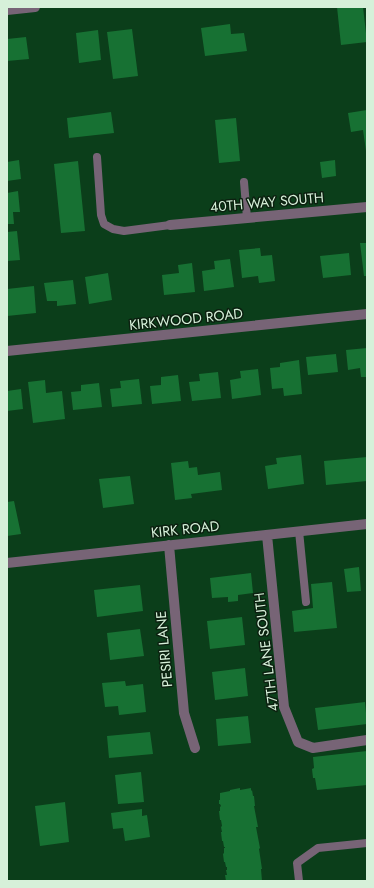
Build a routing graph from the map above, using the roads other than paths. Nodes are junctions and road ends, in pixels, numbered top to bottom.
1 (35, 7) edge
2 (7, 10) edge
3 (97, 157) dead end
4 (244, 182) dead end
5 (367, 207) edge
6 (247, 218) junction
7 (170, 225) joint
8 (367, 314) edge
9 (7, 351) edge
10 (367, 524) edge
11 (299, 531) junction
12 (267, 535) junction
13 (169, 545) junction
14 (7, 563) edge
15 (306, 602) dead end
16 (367, 740) edge
17 (195, 748) dead end
18 (367, 842) edge
19 (300, 881) edge

1 - 2 street
3 - 7 lane
4 - 6 lane
5 - 6 street, 40TH WAY SOUTH
6 - 7 street, 40TH WAY SOUTH
8 - 9 street, KIRKWOOD ROAD
10 - 11 street, KIRK ROAD
11 - 12 street, KIRK ROAD
11 - 15 lane
12 - 13 street, KIRK ROAD
12 - 16 street, 47TH LANE SOUTH
13 - 14 street, KIRK ROAD
13 - 17 street, PESIRI LANE
18 - 19 lane

